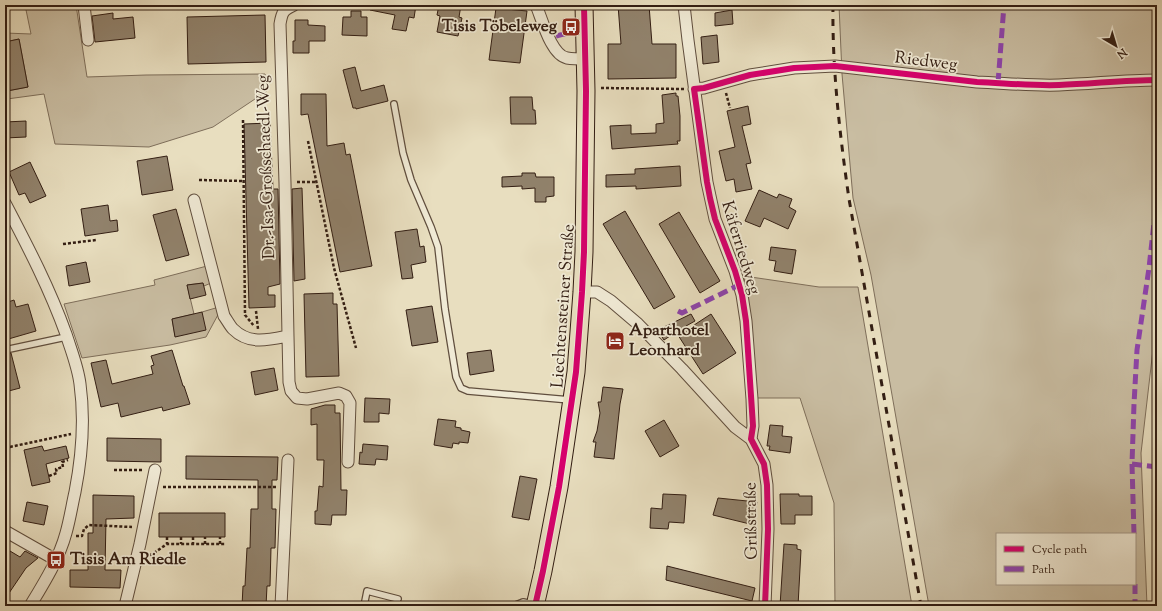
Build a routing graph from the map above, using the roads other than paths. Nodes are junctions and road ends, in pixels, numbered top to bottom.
1 (84, 5) edge
2 (294, 5) edge
3 (536, 5) edge
4 (579, 6) edge
5 (688, 6) edge
6 (88, 40) dead end
7 (586, 59) junction
8 (1157, 80) edge
9 (694, 89) junction
10 (394, 104) dead end
11 (194, 200) dead end
12 (5, 203) edge
13 (582, 292) junction
14 (288, 336) junction
15 (66, 337) junction
16 (5, 350) edge
17 (572, 400) junction
18 (751, 439) junction
19 (288, 460) dead end
20 (348, 462) dead end
21 (155, 470) road end
22 (5, 531) edge
23 (56, 560) junction
24 (398, 599) dead end
25 (535, 605) edge
26 (30, 606) edge
27 (125, 606) edge
28 (281, 606) edge
29 (364, 606) edge
30 (513, 606) edge
31 (765, 606) edge

1 - 6 street
2 - 14 street, Dr.-Isa-Großschaedl-Weg
3 - 7 street
4 - 7 main road, Liechtensteiner Straße
5 - 9 street, Käferriedweg
7 - 13 main road, Liechtensteiner Straße
8 - 9 street, Riedweg
9 - 18 street, Käferriedweg
10 - 17 lane
11 - 14 street
12 - 15 street
13 - 17 main road, Liechtensteiner Straße
13 - 18 street, Grißstraße
14 - 20 street, Dr.-Isa-Großschaedl-Weg
15 - 16 lane
15 - 23 street
17 - 25 main road, Liechtensteiner Straße
18 - 31 street, Grißstraße
19 - 28 street
21 - 27 street
22 - 23 street
23 - 26 street
24 - 29 lane
25 - 30 lane

